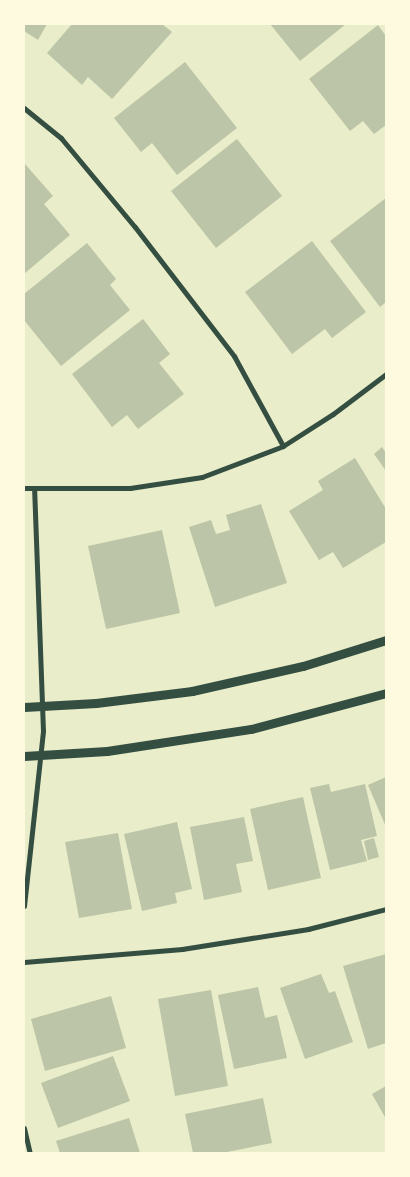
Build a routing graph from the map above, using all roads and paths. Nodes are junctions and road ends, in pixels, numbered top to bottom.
1 (24, 108) edge
2 (386, 374) edge
3 (283, 446) junction
4 (24, 488) edge
5 (34, 488) junction
6 (386, 640) edge
7 (386, 692) edge
8 (24, 707) edge
9 (41, 707) junction
10 (24, 756) edge
11 (41, 756) junction
12 (24, 906) edge
13 (386, 909) edge
14 (24, 962) edge
15 (24, 1128) edge
16 (30, 1153) edge

1 - 3 street
2 - 3 street
3 - 5 street
4 - 5 street
5 - 9 street
6 - 9 street
7 - 11 street
8 - 9 street
9 - 11 street
10 - 11 street
11 - 12 street
13 - 14 street
15 - 16 street

